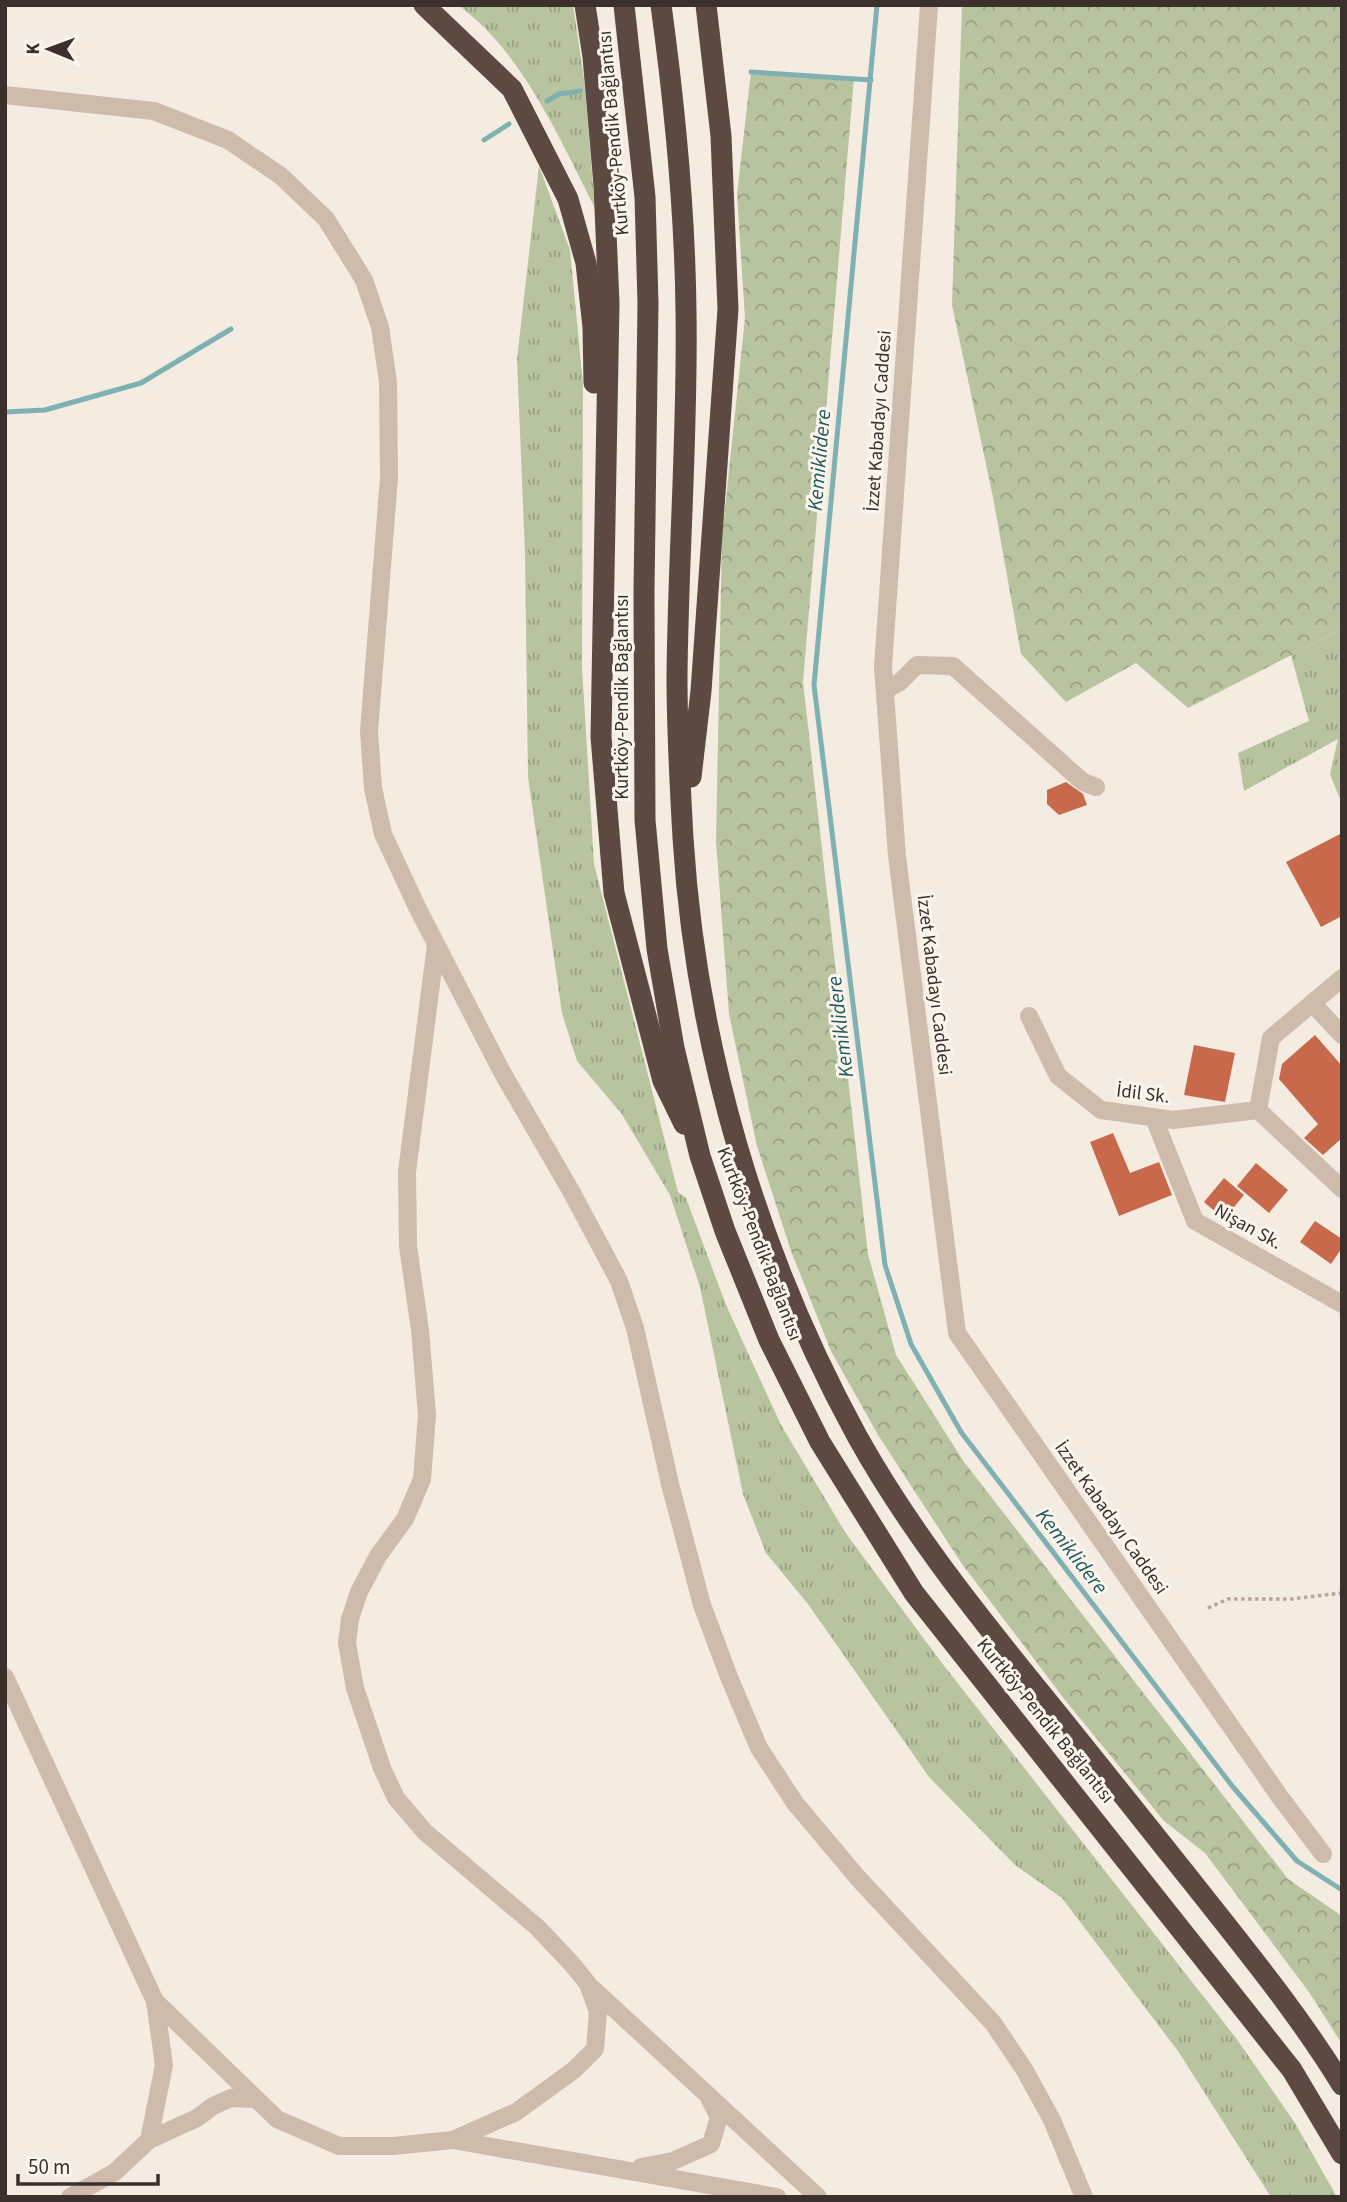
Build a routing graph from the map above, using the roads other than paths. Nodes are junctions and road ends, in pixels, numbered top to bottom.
1 (424, 5) edge
2 (585, 5) edge
3 (624, 5) edge
4 (661, 5) edge
5 (706, 5) edge
6 (929, 5) edge
7 (5, 95) edge
8 (602, 687) junction
9 (885, 690) junction
10 (1096, 787) dead end
11 (683, 842) junction
12 (436, 945) junction
13 (1342, 978) edge
14 (1312, 1003) junction
15 (1029, 1016) dead end
16 (1342, 1035) edge
17 (1258, 1110) junction
18 (1154, 1118) junction
19 (700, 1156) junction
20 (1342, 1189) edge
21 (1342, 1304) edge
22 (5, 1677) edge
23 (1323, 1854) dead end
24 (588, 1984) junction
25 (155, 2001) junction
26 (1342, 2085) edge
27 (708, 2095) junction
28 (255, 2099) junction
29 (149, 2140) junction
30 (453, 2140) junction
31 (1342, 2154) edge
32 (627, 2169) junction
33 (70, 2197) edge
34 (777, 2197) edge
35 (818, 2197) edge
36 (1083, 2197) edge

1 - 8 highway
2 - 8 highway
3 - 19 highway, Kurtköy-Pendik Bağlantısı
4 - 11 highway, Kurtköy-Pendik Bağlantısı
5 - 11 highway
6 - 9 street, İzzet Kabadayı Caddesi
7 - 12 street
8 - 19 highway
9 - 10 street
9 - 23 street, İzzet Kabadayı Caddesi
11 - 26 highway, Kurtköy-Pendik Bağlantısı
12 - 24 street
12 - 36 street
13 - 14 street
14 - 16 street
14 - 17 street
15 - 18 street, İdil Sk.
17 - 18 street, İdil Sk.
17 - 20 street
18 - 21 street, Nişan Sk.
19 - 31 highway, Kurtköy-Pendik Bağlantısı
22 - 25 street
24 - 27 street
24 - 30 street
25 - 28 street
25 - 29 street
27 - 32 street
27 - 35 street
28 - 29 street
28 - 30 street
29 - 33 street
30 - 32 street
32 - 34 street

